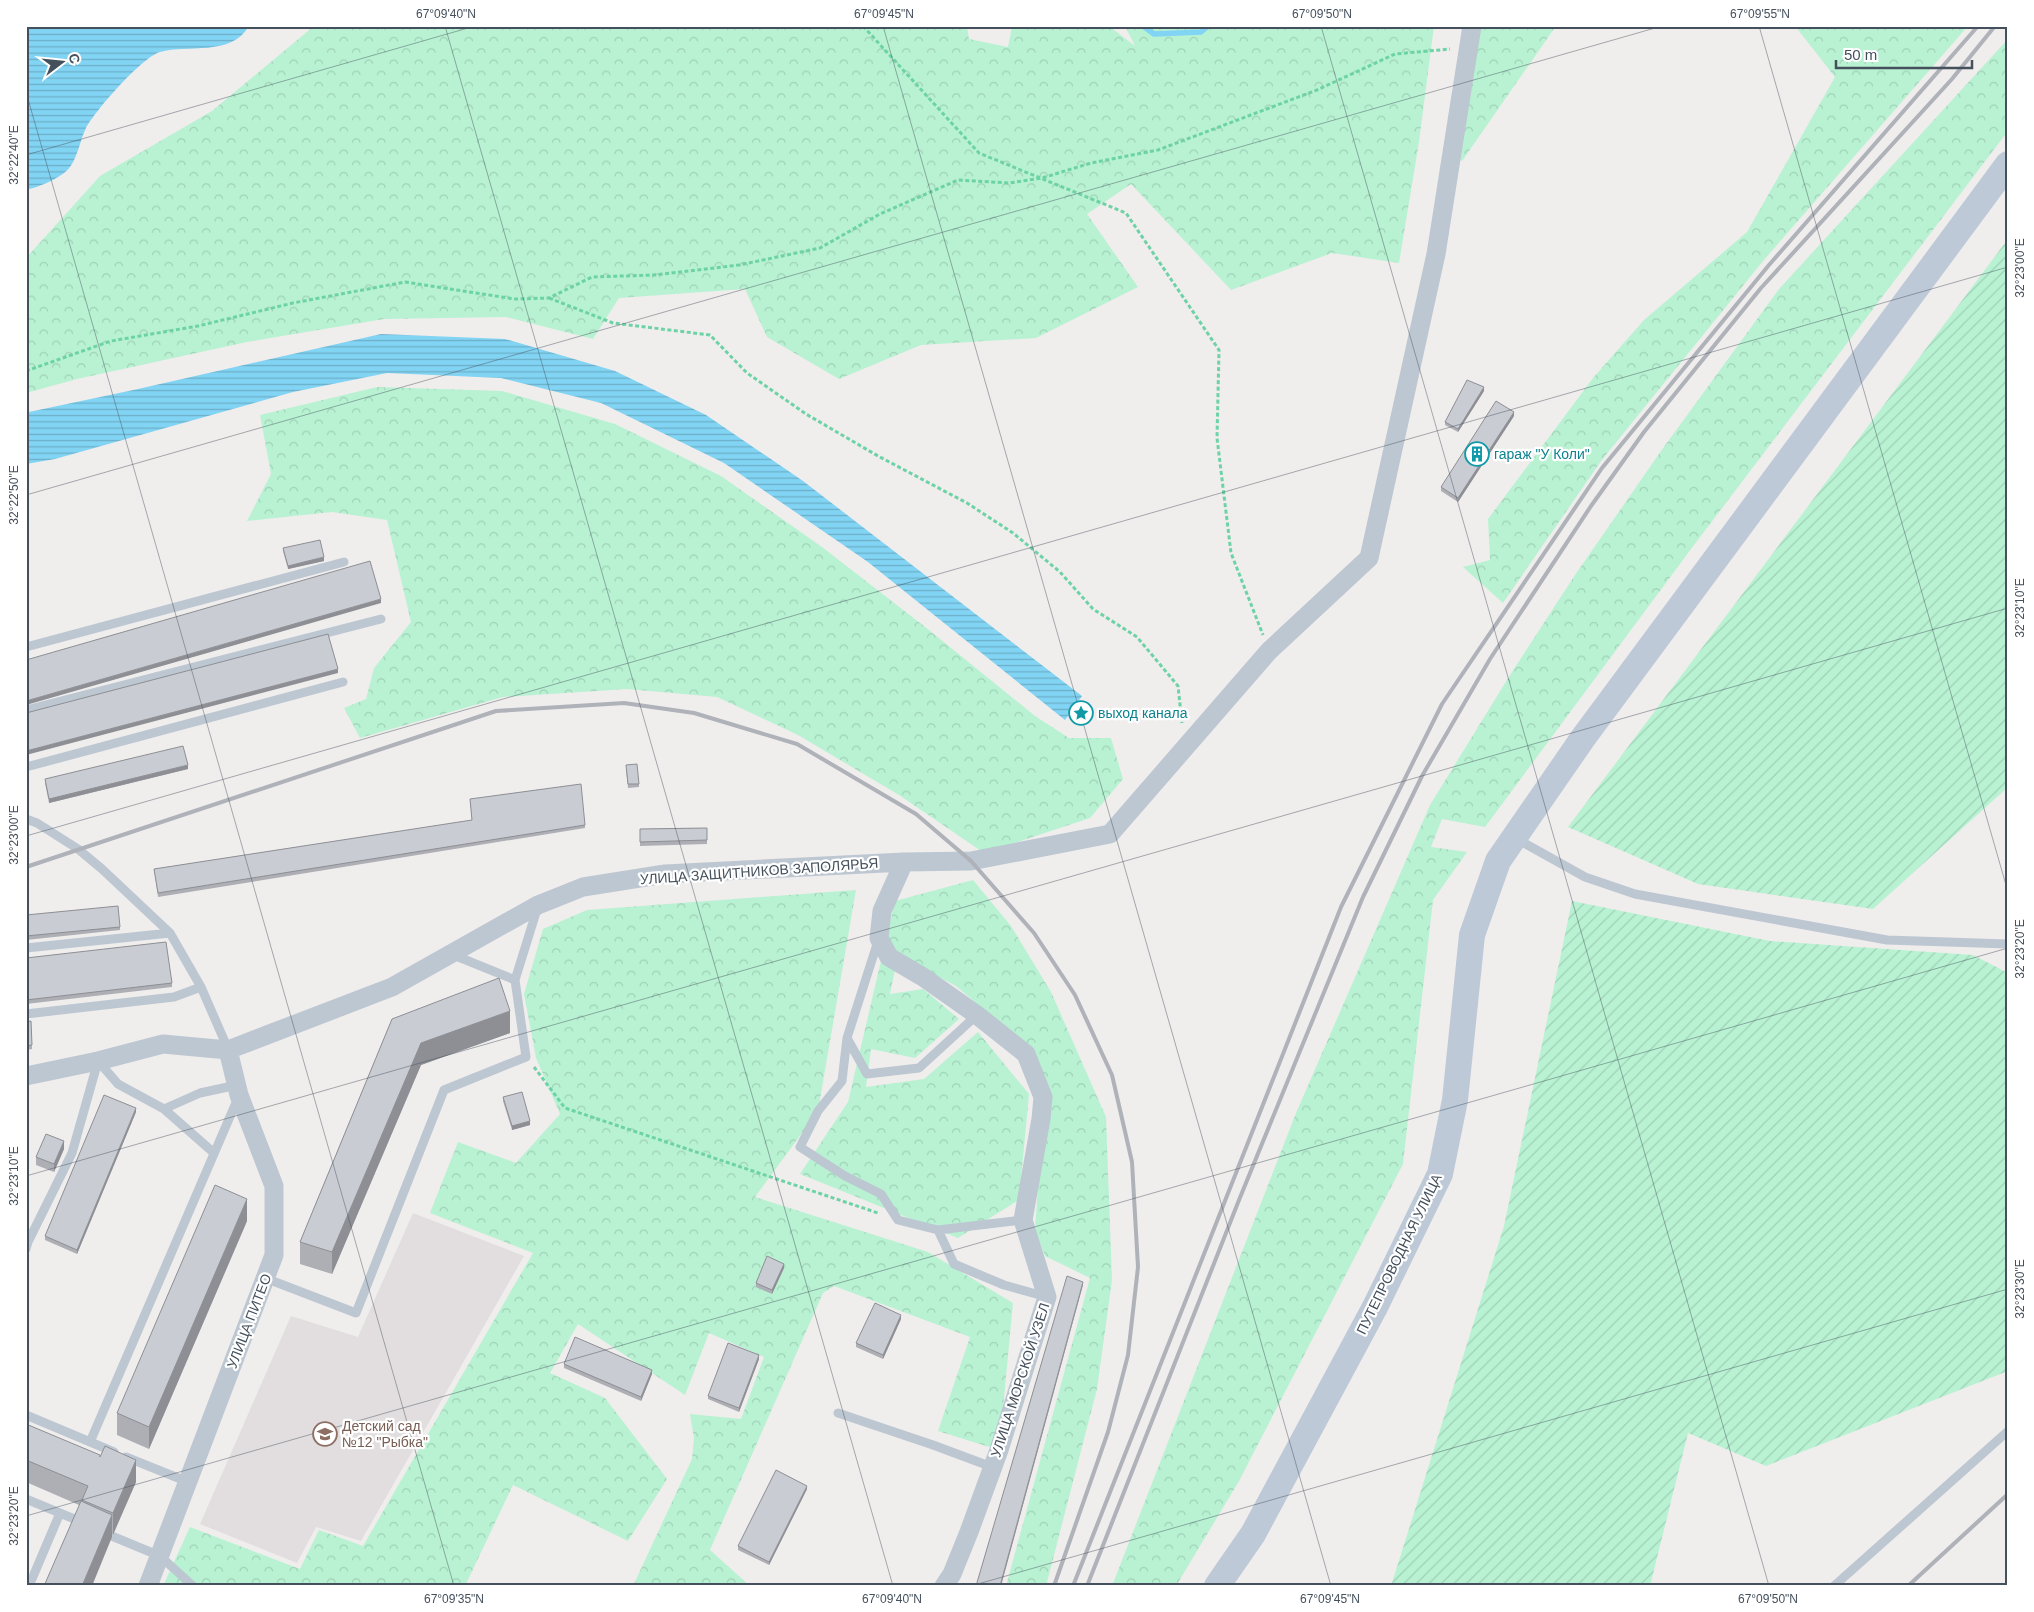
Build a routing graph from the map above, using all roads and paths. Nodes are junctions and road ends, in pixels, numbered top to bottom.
1 (863, 26) edge
2 (1472, 26) edge
3 (1468, 48) junction
4 (2008, 164) edge
5 (1042, 178) junction
6 (549, 298) junction
7 (26, 370) edge
8 (344, 562) dead end
9 (381, 618) dead end
10 (26, 646) edge
11 (1269, 651) junction
12 (343, 682) dead end
13 (26, 710) edge
14 (1184, 748) junction
15 (26, 767) edge
16 (26, 819) edge
17 (1515, 837) junction
18 (904, 862) junction
19 (538, 904) junction
20 (170, 933) junction
21 (879, 938) junction
22 (2008, 944) edge
23 (26, 948) edge
24 (450, 954) junction
25 (515, 980) junction
26 (201, 988) junction
27 (26, 1014) edge
28 (977, 1015) junction
29 (847, 1038) junction
30 (228, 1050) junction
31 (526, 1057) junction
32 (98, 1061) junction
33 (26, 1076) edge
34 (238, 1090) junction
35 (164, 1109) junction
36 (214, 1153) junction
37 (898, 1220) junction
38 (1023, 1220) junction
39 (938, 1230) junction
40 (26, 1250) edge
41 (265, 1278) junction
42 (1046, 1297) junction
43 (838, 1413) dead end
44 (26, 1416) edge
45 (2008, 1431) edge
46 (90, 1442) junction
47 (992, 1467) junction
48 (188, 1482) junction
49 (26, 1500) edge
50 (60, 1513) junction
51 (160, 1556) junction
52 (29, 1586) edge
53 (148, 1586) edge
54 (193, 1586) edge
55 (944, 1586) edge
56 (1218, 1586) edge
57 (1834, 1586) edge

1 - 5 path
2 - 3 street, УЛИЦА ЗАЩИТНИКОВ ЗАПОЛЯРЬЯ
3 - 5 path
3 - 11 street, УЛИЦА ЗАЩИТНИКОВ ЗАПОЛЯРЬЯ
4 - 17 main road, ПУТЕПРОВОДНАЯ УЛИЦА
5 - 6 path
5 - 11 path
6 - 7 path
6 - 14 path
8 - 10 lane
9 - 13 lane
11 - 14 street, УЛИЦА ЗАЩИТНИКОВ ЗАПОЛЯРЬЯ
12 - 15 lane
14 - 18 street, УЛИЦА ЗАЩИТНИКОВ ЗАПОЛЯРЬЯ
16 - 20 lane
17 - 22 lane
17 - 56 main road, ПУТЕПРОВОДНАЯ УЛИЦА
18 - 19 street, УЛИЦА ЗАЩИТНИКОВ ЗАПОЛЯРЬЯ
18 - 21 street
19 - 24 street, УЛИЦА ЗАЩИТНИКОВ ЗАПОЛЯРЬЯ
19 - 25 lane
20 - 23 lane
20 - 26 lane
21 - 28 street, УЛИЦА МОРСКОЙ УЗЕЛ
21 - 29 lane
24 - 25 lane
24 - 30 street, УЛИЦА ЗАЩИТНИКОВ ЗАПОЛЯРЬЯ
25 - 31 lane
26 - 27 lane
26 - 30 lane
28 - 29 lane
28 - 38 street, УЛИЦА МОРСКОЙ УЗЕЛ
29 - 37 lane
30 - 32 street, УЛИЦА ЗАЩИТНИКОВ ЗАПОЛЯРЬЯ
30 - 34 street, УЛИЦА ПИТЕО
31 - 37 path
31 - 41 lane
32 - 33 street, УЛИЦА ЗАЩИТНИКОВ ЗАПОЛЯРЬЯ
32 - 35 lane
32 - 40 lane
34 - 35 lane
34 - 36 lane
34 - 41 street, УЛИЦА ПИТЕО
35 - 36 lane
36 - 46 lane
37 - 39 lane
38 - 39 lane
38 - 42 street, УЛИЦА МОРСКОЙ УЗЕЛ
39 - 42 lane
41 - 48 street, УЛИЦА ПИТЕО
42 - 47 street, УЛИЦА МОРСКОЙ УЗЕЛ
43 - 47 lane
44 - 46 lane
45 - 57 lane
46 - 48 lane
47 - 55 street, УЛИЦА МОРСКОЙ УЗЕЛ
48 - 51 street, УЛИЦА ПИТЕО
49 - 50 lane
50 - 51 lane
50 - 52 lane
51 - 53 street, УЛИЦА ПИТЕО
51 - 54 lane

